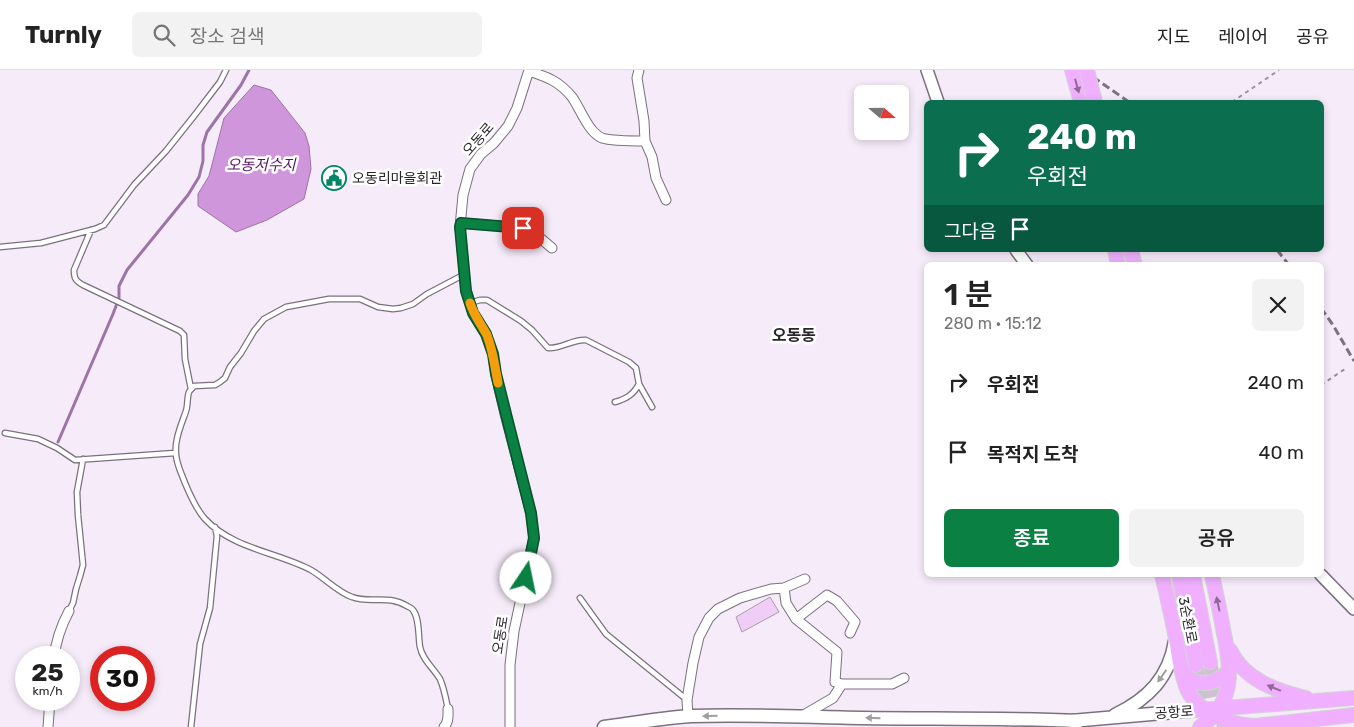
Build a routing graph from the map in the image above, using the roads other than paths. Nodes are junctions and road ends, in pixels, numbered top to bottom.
1 (226, 70) edge
2 (529, 70) edge
3 (639, 70) edge
4 (927, 70) edge
5 (1072, 70) edge
6 (1087, 70) edge
7 (937, 100) edge
8 (1080, 100) edge
9 (1094, 100) edge
10 (645, 141) junction
11 (666, 200) dead end
12 (461, 223) junction
13 (91, 230) junction
14 (0, 247) edge
15 (552, 248) dead end
16 (465, 274) junction
17 (470, 304) junction
18 (639, 384) junction
19 (191, 389) junction
20 (614, 402) dead end
21 (652, 407) dead end
22 (5, 433) dead end
23 (175, 453) junction
24 (83, 459) junction
25 (215, 527) junction
26 (1162, 577) edge
27 (1180, 577) edge
28 (1193, 577) edge
29 (1212, 577) edge
30 (1323, 577) edge
31 (805, 579) dead end
32 (784, 588) junction
33 (580, 598) dead end
34 (1354, 609) edge
35 (69, 610) joint
36 (796, 619) junction
37 (1174, 630) junction
38 (850, 633) dead end
39 (1226, 639) junction
40 (56, 646) edge
41 (1230, 668) junction
42 (1183, 672) junction
43 (904, 678) dead end
44 (842, 684) junction
45 (1354, 698) edge
46 (687, 700) junction
47 (1321, 701) junction
48 (448, 709) joint
49 (49, 711) edge
50 (1186, 711) joint
51 (1354, 715) edge
52 (688, 716) junction
53 (802, 716) junction
54 (1108, 718) junction
55 (1218, 718) edge
56 (1316, 719) junction
57 (1079, 721) junction
58 (1247, 726) edge
59 (48, 727) edge
60 (190, 727) edge
61 (444, 727) edge
62 (510, 727) edge
63 (604, 727) edge
64 (1010, 727) edge
65 (1200, 727) edge
66 (1299, 727) edge

1 - 13 lane
2 - 10 street
2 - 12 street, 오동로
3 - 10 street
4 - 7 street
5 -> 8 highway
6 - 9 highway, bridge
10 - 11 street
12 - 15 street
12 - 16 street, 오동로
13 - 14 lane
13 - 19 lane
16 - 17 street, 오동로
16 - 19 lane
17 - 18 lane
17 - 62 street, 오동로
18 - 20 lane
18 - 21 lane
19 - 23 lane
22 - 24 lane
23 - 24 lane
23 - 25 lane
24 - 35 lane
25 - 48 lane
25 - 60 lane
26 - 37 highway
27 - 28 highway, 3순환로
39 -> 29 highway
30 - 34 street
31 - 32 street
32 - 36 street
32 - 46 street
33 - 46 lane
35 - 40 street
36 - 38 street
36 - 44 street
37 - 42 highway
37 -> 54 main road
39 - 41 highway
47 -> 39 highway
41 - 42 highway
41 - 55 highway
42 - 55 highway
43 - 44 street
44 - 53 street
45 - 47 highway, 공항로
46 - 52 street
47 - 55 highway, 공항로
48 - 61 street
49 - 59 street
50 - 54 main road, 공항로
50 - 55 highway, 공항로
51 - 56 highway
53 -> 52 main road
52 - 63 main road
57 -> 53 main road
54 - 57 main road, 공항로
55 - 58 highway
55 - 65 highway
56 - 58 highway
56 - 66 highway
57 - 64 main road, 공항로

